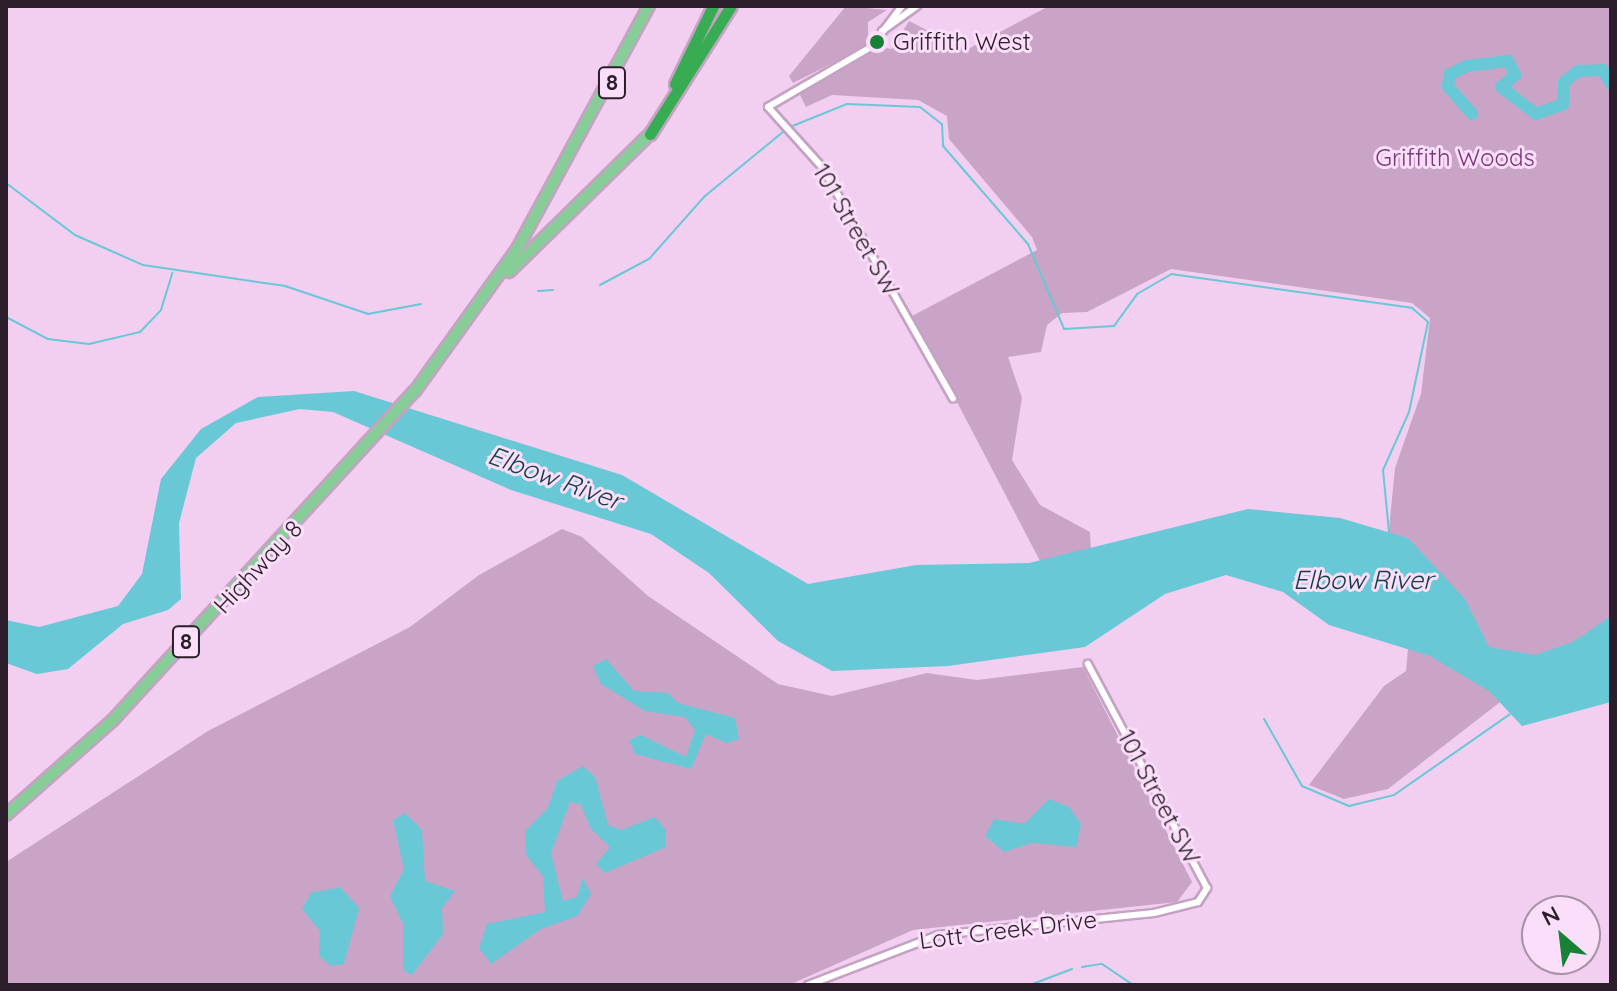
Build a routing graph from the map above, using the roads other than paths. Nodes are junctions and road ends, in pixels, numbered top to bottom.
1 (649, 6) edge
2 (713, 6) edge
3 (731, 6) edge
4 (902, 6) edge
5 (917, 6) edge
6 (882, 31) junction
7 (650, 134) junction
8 (457, 336) junction
9 (953, 399) dead end
10 (1088, 664) dead end
11 (6, 815) edge
12 (1207, 888) joint
13 (808, 985) edge

1 - 8 main road, Highway 8 / 8
2 - 7 highway
3 - 7 highway
4 - 6 street
5 - 6 street
6 - 9 street, 101 Street SW
7 - 8 main road, Highway 8 / 8
8 - 11 main road, Highway 8 / 8
10 - 12 street, 101 Street SW
12 - 13 street, Lott Creek Drive

